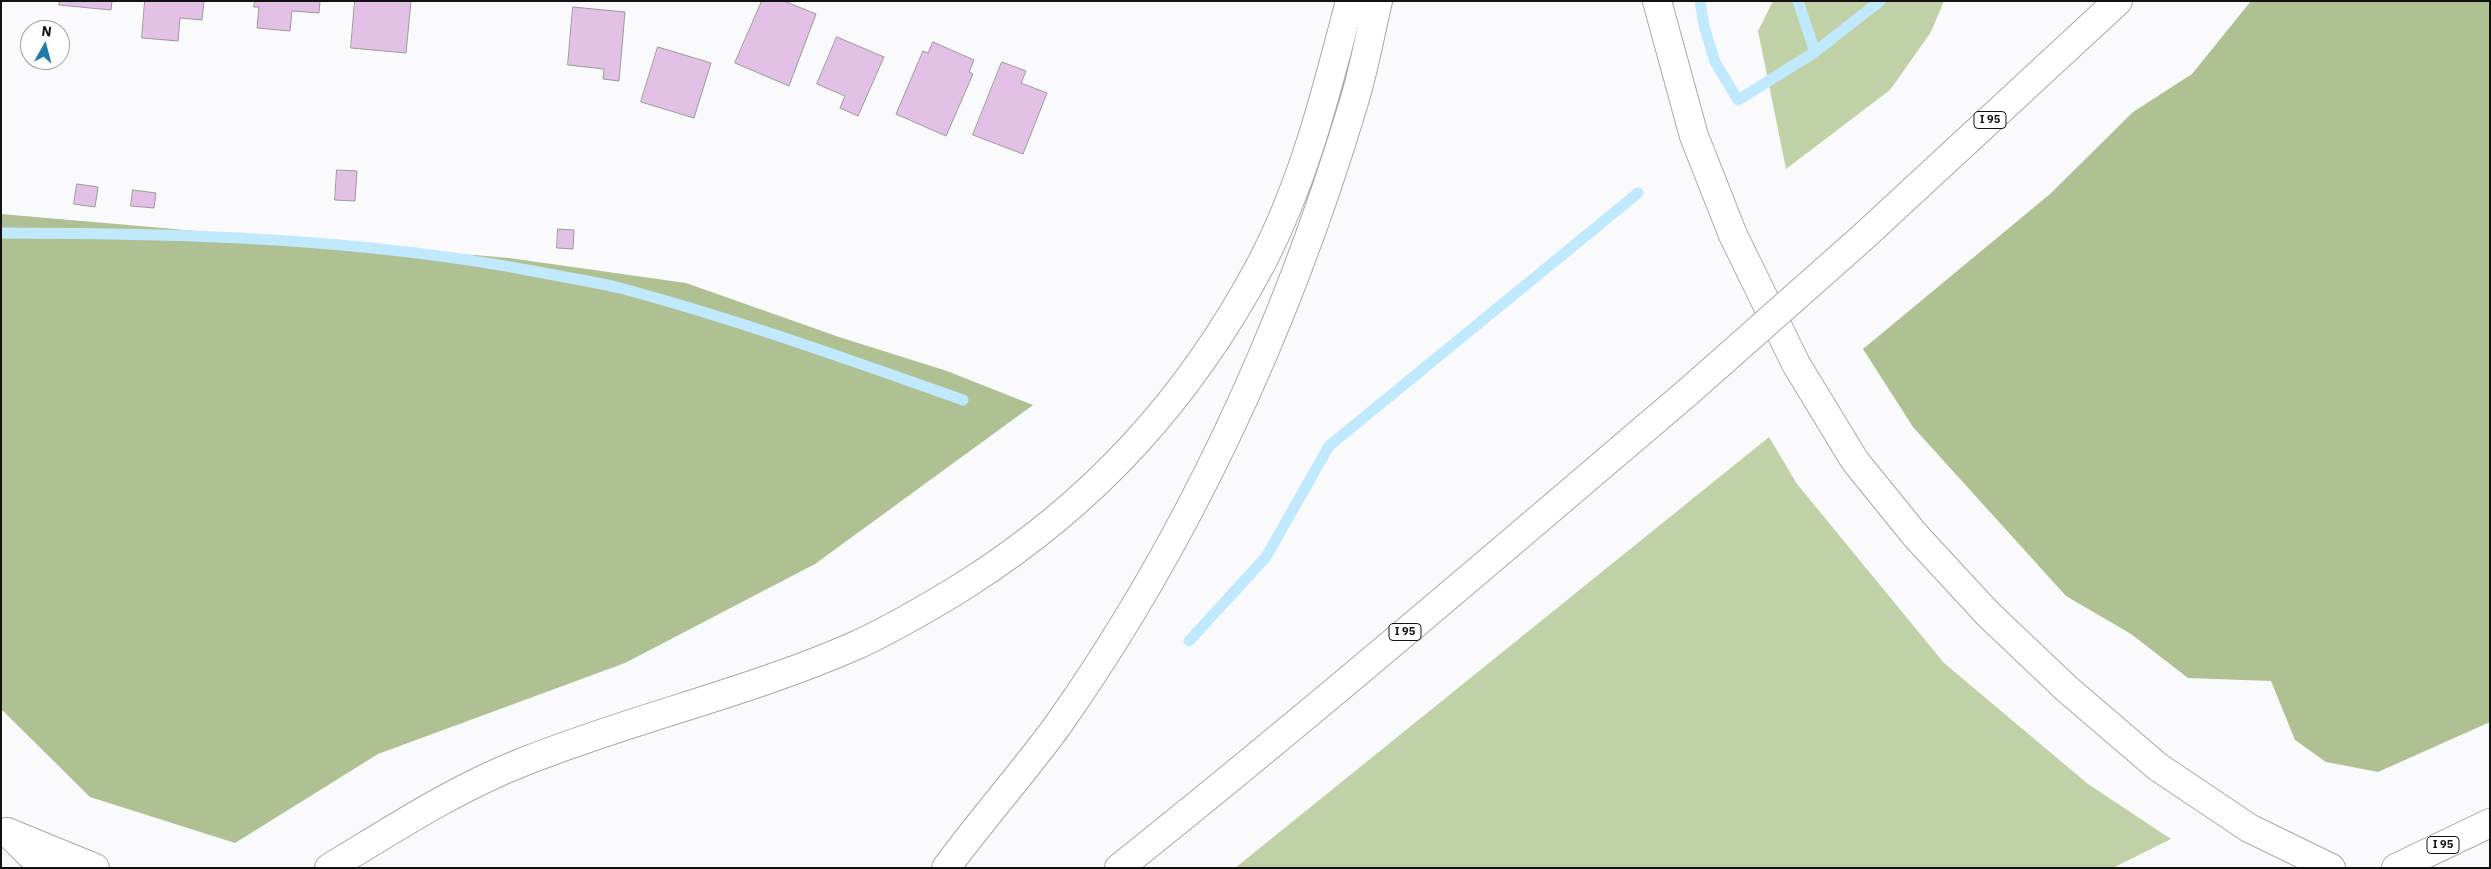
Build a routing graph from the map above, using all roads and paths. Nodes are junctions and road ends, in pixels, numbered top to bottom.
1 (1350, 1) edge
2 (1378, 1) edge
3 (1657, 1) edge
4 (2118, 1) edge
5 (2490, 823) edge
6 (4, 829) edge
7 (44, 868) edge
8 (95, 868) edge
9 (329, 868) edge
10 (946, 868) edge
11 (1119, 868) edge
12 (2331, 868) edge
13 (2396, 868) edge

1 - 9 main road
2 - 10 main road
3 - 12 main road
4 - 11 main road, I 95, bridge
5 - 13 main road, I 95
6 - 7 main road
6 - 8 main road

